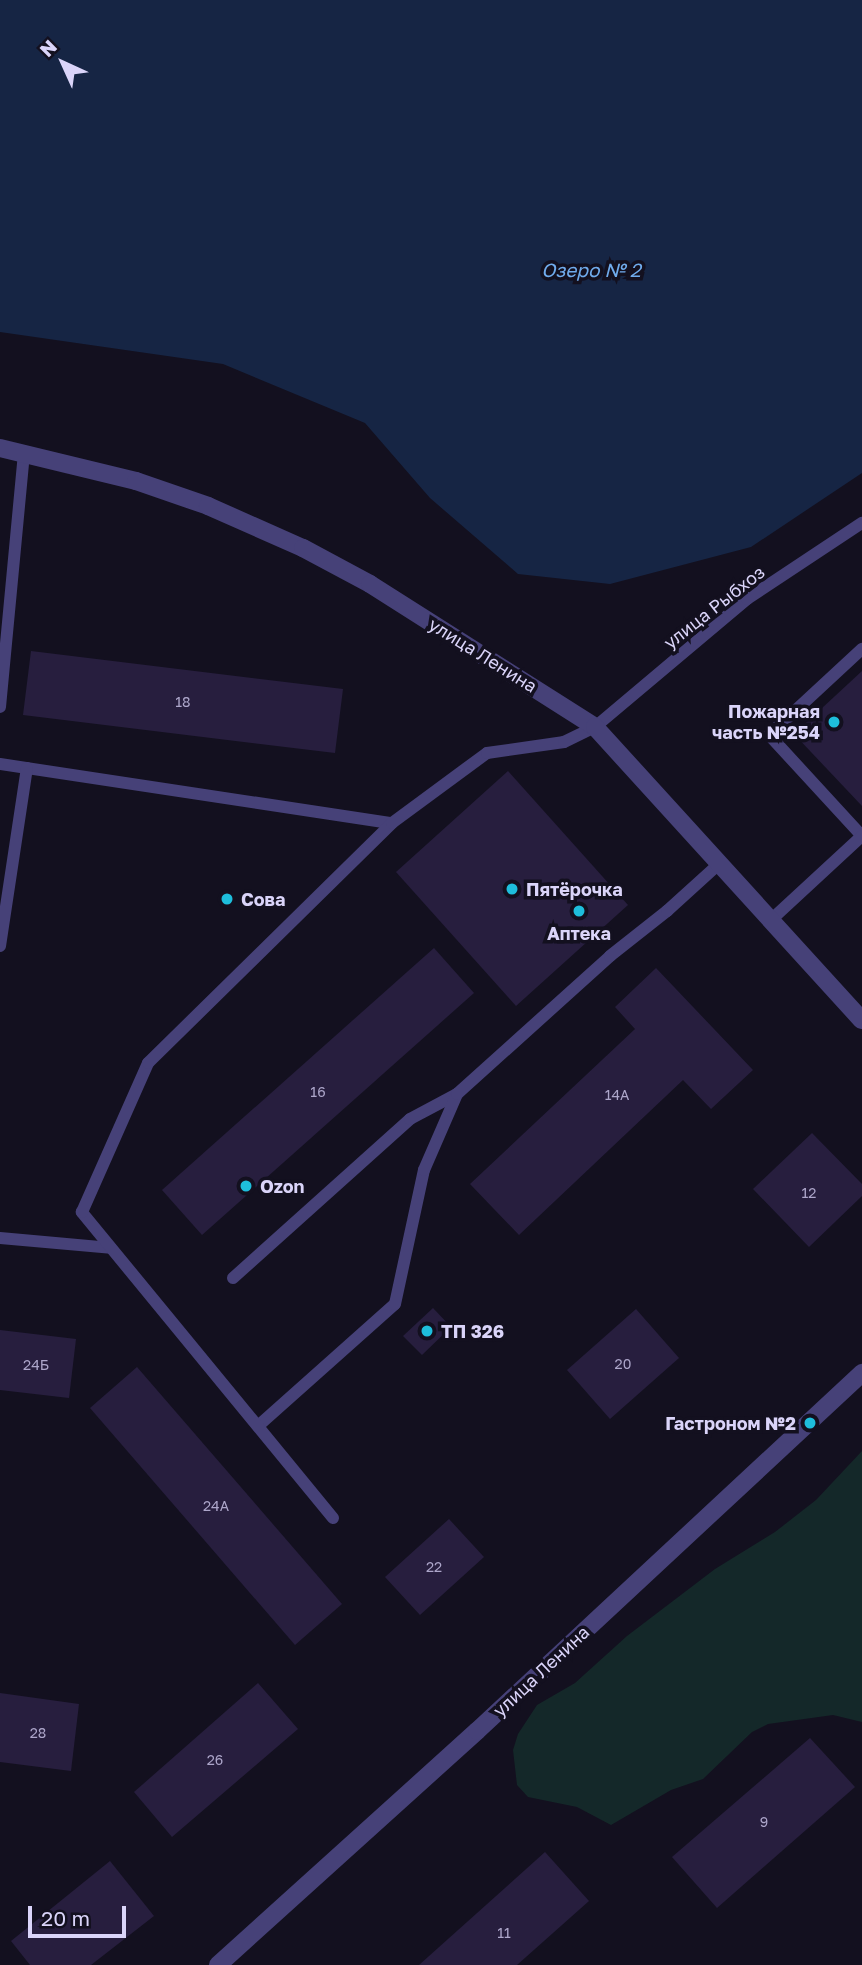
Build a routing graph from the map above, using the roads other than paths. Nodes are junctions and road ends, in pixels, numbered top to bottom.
1 (0, 448) edge
2 (24, 452) junction
3 (862, 523) edge
4 (862, 649) edge
5 (0, 708) edge
6 (595, 726) junction
7 (0, 764) edge
8 (27, 768) junction
9 (392, 823) junction
10 (720, 863) junction
11 (772, 919) junction
12 (0, 946) edge
13 (862, 1020) edge
14 (457, 1094) junction
15 (0, 1238) edge
16 (111, 1248) junction
17 (233, 1278) dead end
18 (862, 1373) edge
19 (258, 1426) junction
20 (333, 1518) dead end
21 (218, 1965) edge

1 - 2 street, улица Ленина
2 - 5 lane
2 - 6 street, улица Ленина
3 - 6 lane, улица Рыбхоз
4 - 11 lane
6 - 9 lane, улица Рыбхоз
6 - 10 street, улица Ленина
7 - 8 lane
8 - 9 lane
8 - 12 lane
9 - 16 lane, улица Рыбхоз
10 - 11 street, улица Ленина
10 - 14 lane
11 - 13 street, улица Ленина
14 - 17 lane
14 - 19 lane
15 - 16 lane
16 - 19 lane
18 - 21 street, улица Ленина
19 - 20 lane

